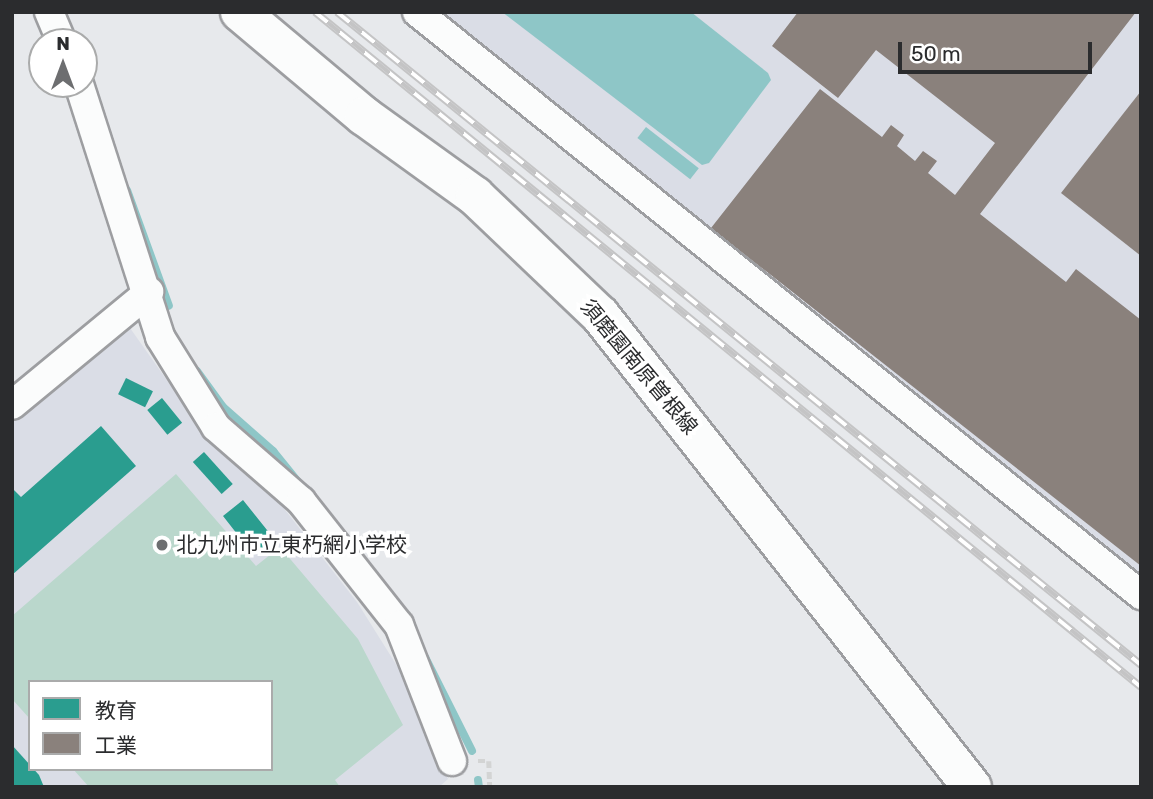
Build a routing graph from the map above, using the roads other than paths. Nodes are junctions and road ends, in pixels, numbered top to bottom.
1 (240, 12) edge
2 (417, 12) edge
3 (84, 98) edge
4 (149, 292) junction
5 (12, 405) edge
6 (1141, 595) edge
7 (453, 761) dead end
8 (972, 787) edge

1 - 8 main road, 須磨園南原曽根線
2 - 6 street
3 - 4 street
4 - 5 street
4 - 7 street

